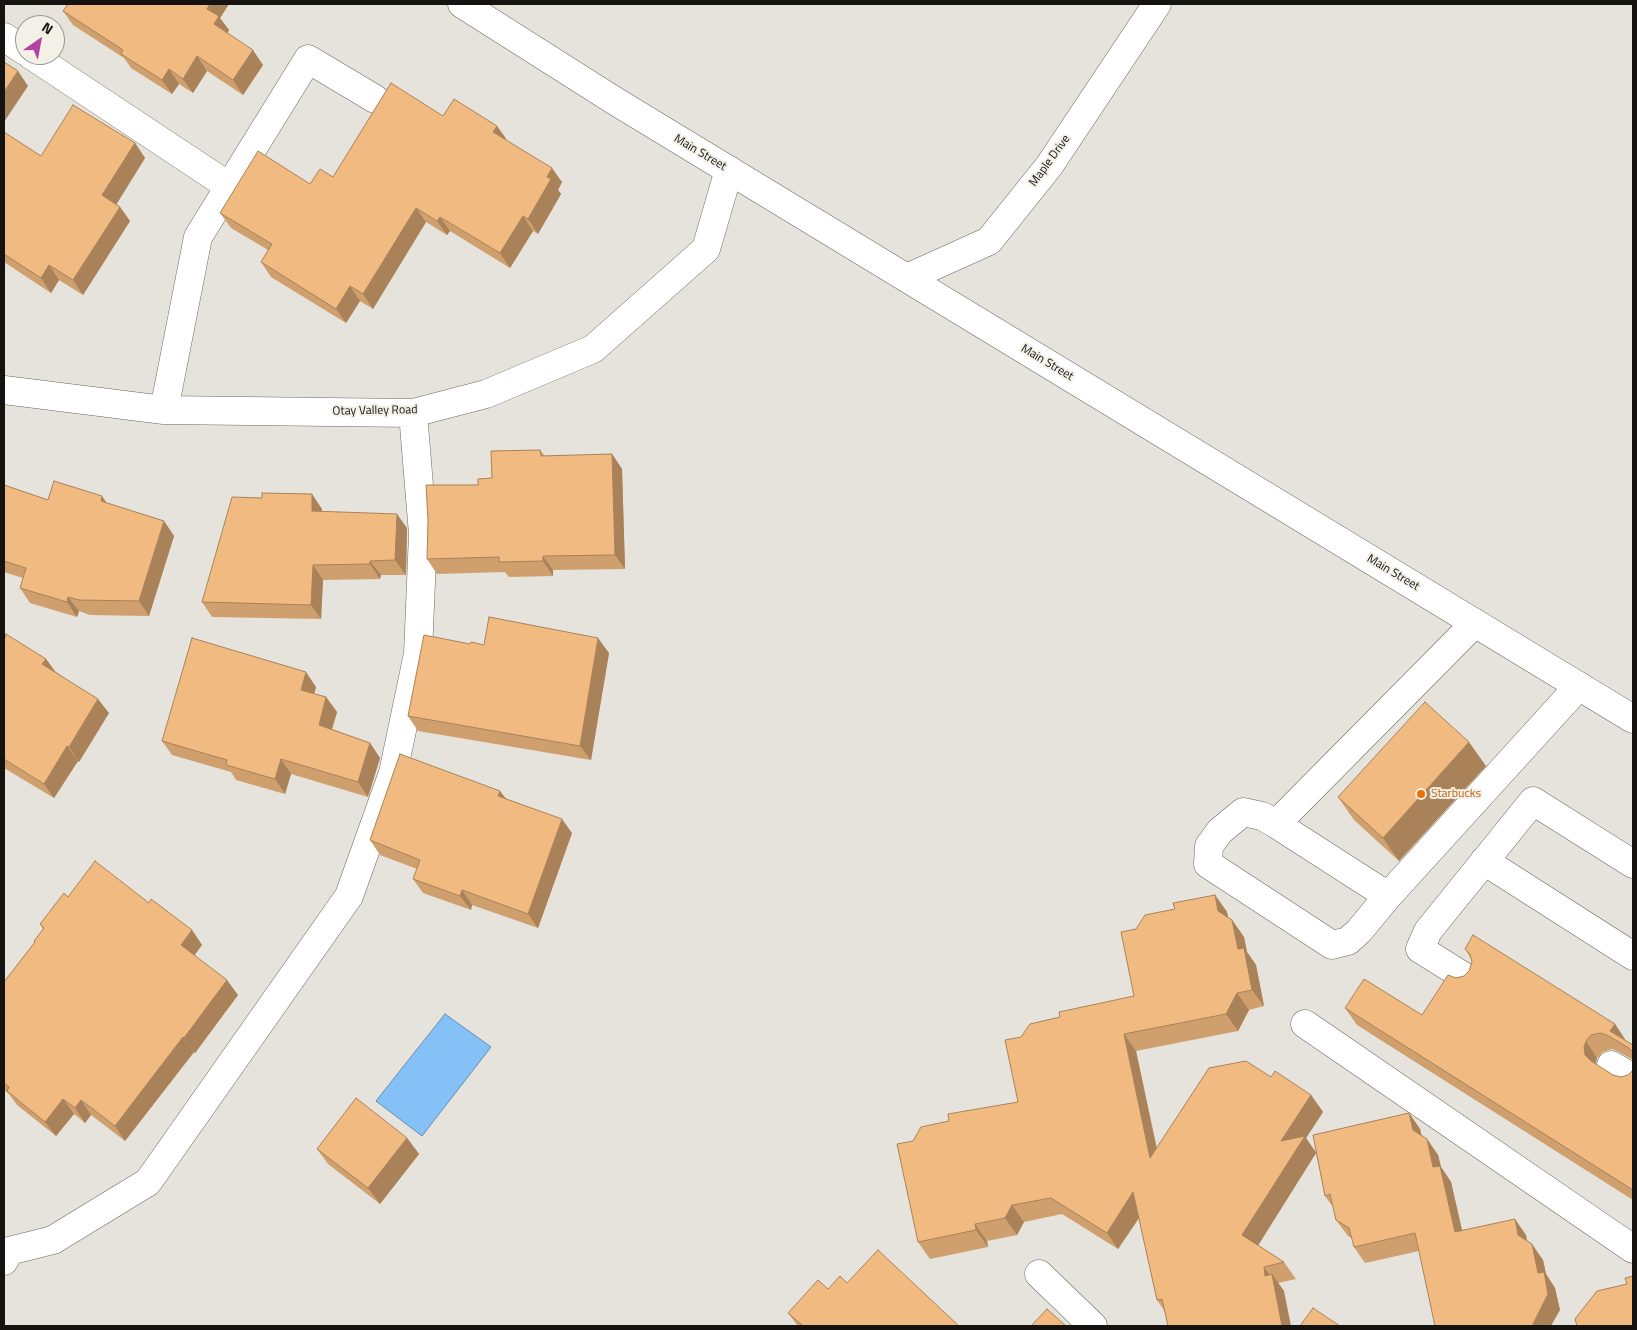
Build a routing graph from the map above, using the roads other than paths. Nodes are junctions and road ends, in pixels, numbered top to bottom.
1 (462, 4) edge
2 (1158, 4) edge
3 (4, 37) edge
4 (15, 44) edge
5 (46, 65) edge
6 (375, 100) dead end
7 (729, 170) junction
8 (230, 187) junction
9 (907, 278) junction
10 (4, 390) edge
11 (164, 410) junction
12 (413, 413) junction
13 (1475, 623) junction
14 (1580, 686) junction
15 (1633, 719) edge
16 (1276, 824) junction
17 (1484, 861) junction
18 (1633, 864) edge
19 (1388, 896) junction
20 (1633, 956) edge
21 (1468, 979) edge
22 (1305, 1024) dead end
23 (1633, 1248) edge
24 (5, 1254) edge
25 (1039, 1274) dead end
26 (1093, 1326) edge

1 - 7 main road, Main Street
2 - 9 main road, Maple Drive
3 - 4 main road
5 - 8 main road
6 - 8 main road
7 - 9 main road, Main Street
7 - 12 main road, Otay Valley Road
8 - 11 main road
9 - 13 main road, Main Street
10 - 11 main road, Otay Valley Road
11 - 12 main road, Otay Valley Road
12 - 24 main road
13 - 14 main road, Main Street
13 - 16 main road
14 - 15 main road, Main Street
14 - 19 main road
16 - 19 main road
16 - 19 main road
17 - 18 main road
17 - 20 main road
17 - 21 main road
22 - 23 main road
25 - 26 main road

